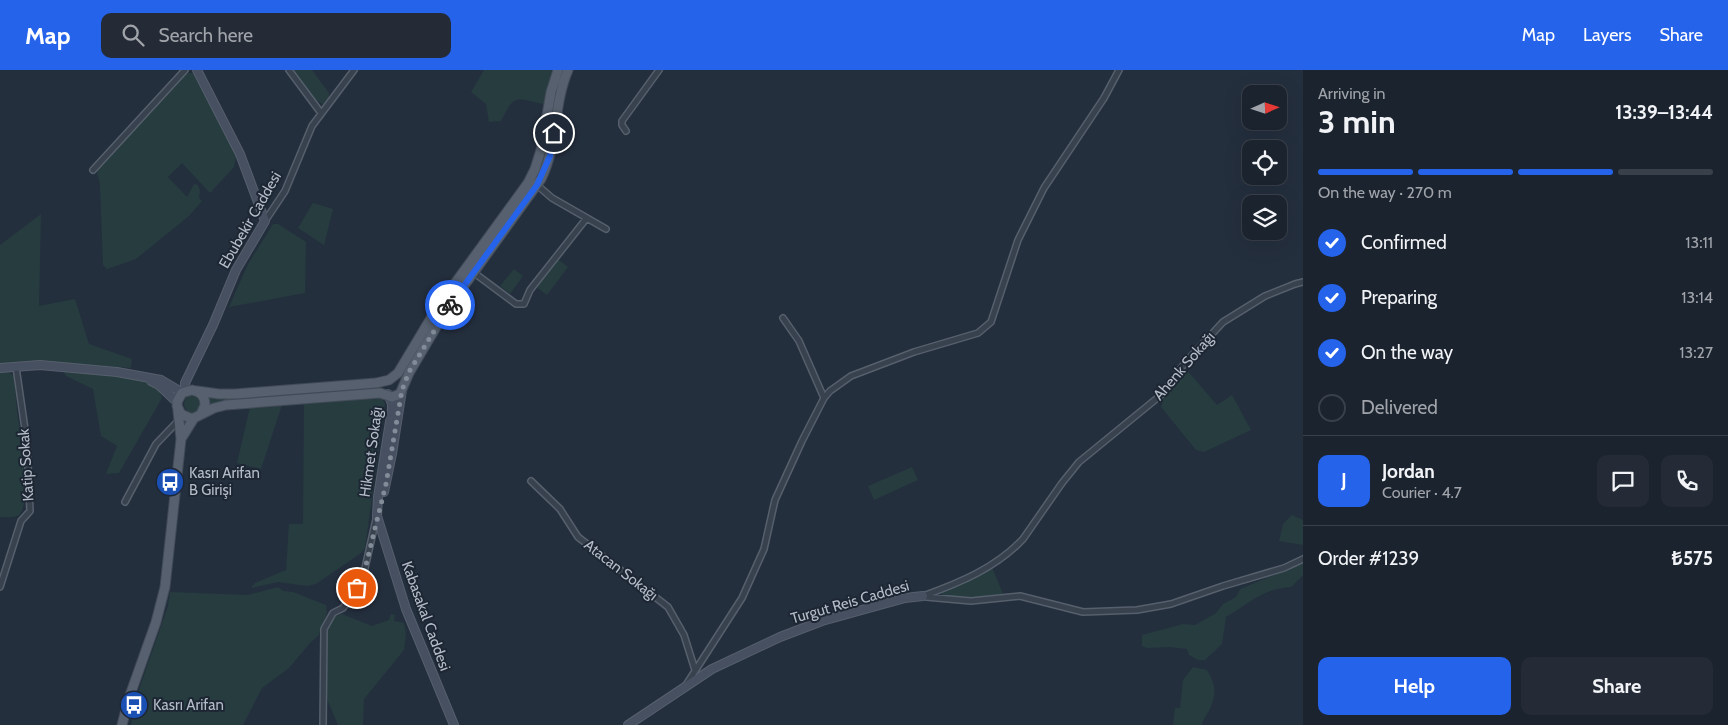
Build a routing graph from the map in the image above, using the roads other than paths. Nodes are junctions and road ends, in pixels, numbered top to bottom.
1 (185, 70) edge
2 (197, 70) edge
3 (290, 70) edge
4 (354, 70) edge
5 (558, 70) edge
6 (568, 70) edge
7 (659, 70) edge
8 (1119, 70) edge
9 (321, 113) junction
10 (626, 131) dead end
11 (93, 170) dead end
12 (537, 185) junction
13 (586, 219) junction
14 (265, 221) junction
15 (606, 229) dead end
16 (474, 272) junction
17 (1303, 282) edge
18 (783, 318) dead end
19 (16, 367) junction
20 (0, 368) edge
21 (138, 375) junction
22 (389, 380) junction
23 (402, 390) junction
24 (196, 391) junction
25 (184, 392) junction
26 (388, 394) junction
27 (824, 398) junction
28 (177, 404) junction
29 (196, 417) junction
30 (180, 420) junction
31 (181, 439) junction
32 (530, 481) dead end
33 (125, 502) dead end
34 (377, 516) junction
35 (1303, 559) edge
36 (0, 587) edge
37 (923, 596) junction
38 (695, 670) junction
39 (683, 690) junction
40 (122, 725) edge
41 (323, 725) edge
42 (454, 725) edge
43 (628, 725) edge

1 - 11 street
2 - 14 street
3 - 9 street
4 - 9 street, Ebubekir Caddesi
5 - 22 main road
6 - 12 main road
7 - 10 street
8 - 27 street
9 - 14 street, Ebubekir Caddesi
12 - 13 street
12 - 16 main road
13 - 15 street
13 - 16 street
14 - 25 street, Ebubekir Caddesi
16 - 23 main road
17 - 37 street, Ahenk Sokağı
18 - 27 street
19 - 20 street
19 - 21 street
19 - 36 street, Katip Sokak
21 - 25 street
21 - 28 street
22 - 23 main road
22 - 24 main road
22 - 26 main road
23 - 26 main road
23 - 34 street, Hikmet Sokağı
24 - 25 main road
24 - 29 main road
25 - 28 main road
26 - 29 main road
26 - 34 street, Hikmet Sokağı
27 - 38 street
28 - 29 main road
28 - 30 main road
29 - 31 main road
30 - 31 main road
30 - 33 street
31 - 40 main road
32 - 38 street, Atacan Sokağı
34 - 41 street, Hikmet Sokağı
34 - 42 street, Kabasakal Caddesi
35 - 37 street, Turgut Reis Caddesi
37 - 39 street, Turgut Reis Caddesi
38 - 39 street
39 - 43 street, Turgut Reis Caddesi

